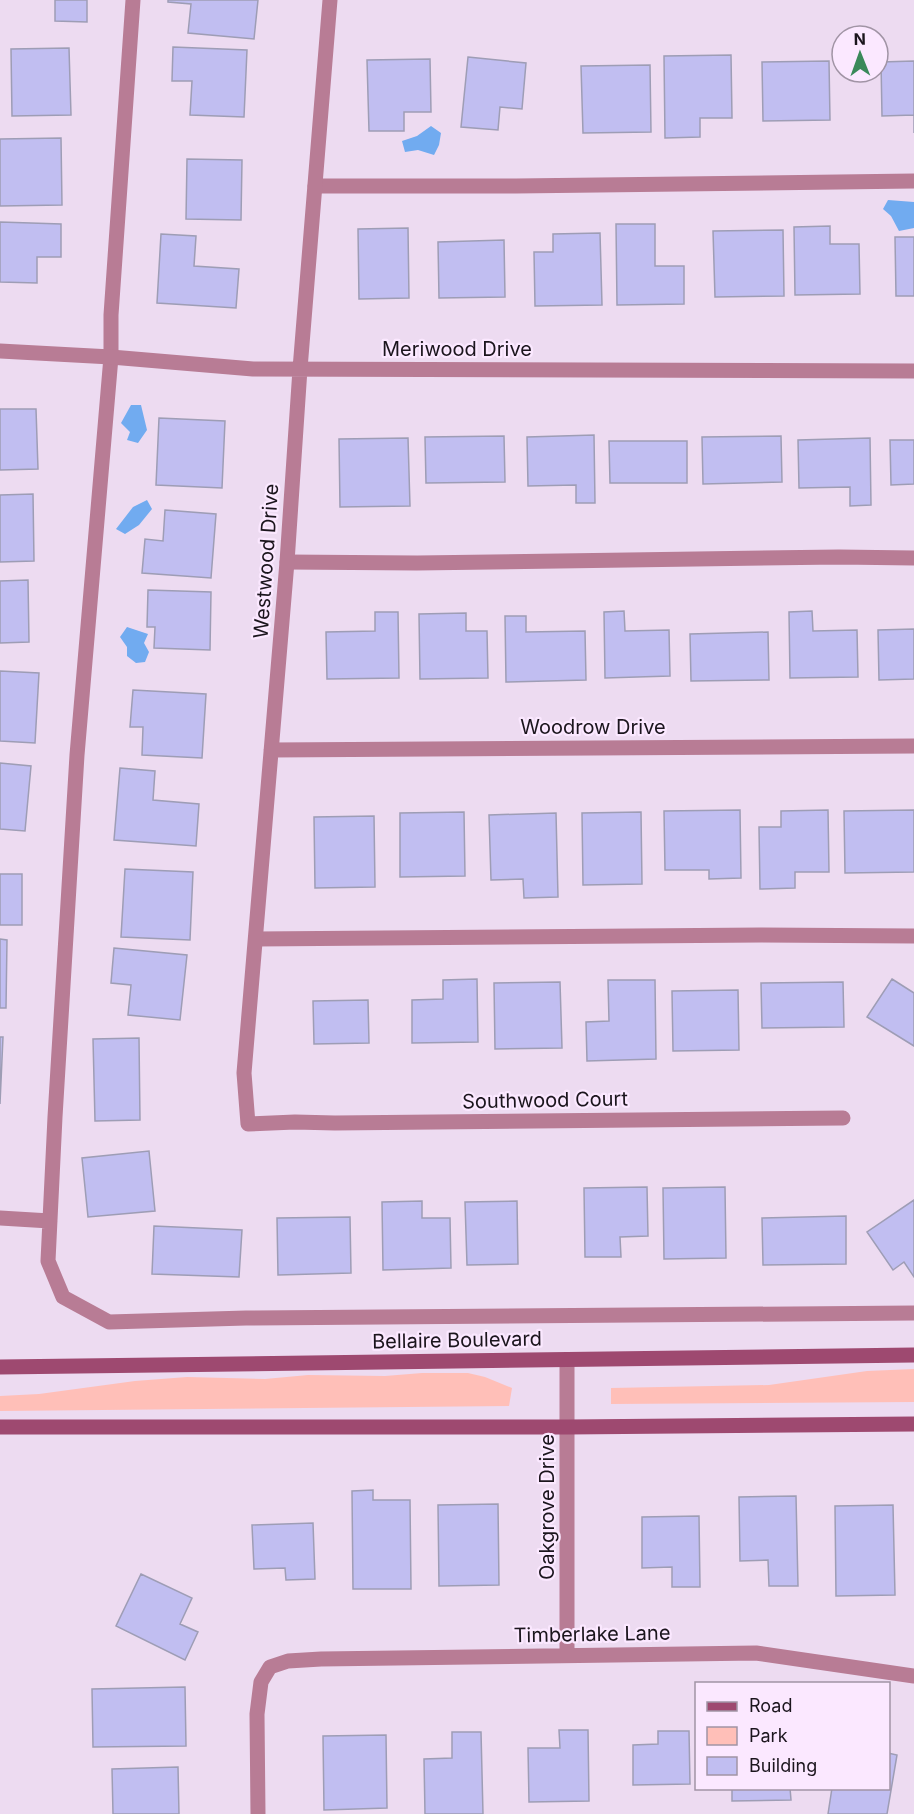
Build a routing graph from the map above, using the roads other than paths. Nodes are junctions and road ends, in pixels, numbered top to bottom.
1 (133, 0) edge
2 (330, 0) edge
3 (914, 181) edge
4 (315, 186) junction
5 (0, 351) edge
6 (111, 357) junction
7 (300, 369) junction
8 (914, 371) edge
9 (914, 558) edge
10 (287, 562) junction
11 (914, 746) edge
12 (271, 750) junction
13 (914, 936) edge
14 (256, 939) junction
15 (843, 1118) dead end
16 (248, 1124) joint
17 (0, 1218) edge
18 (50, 1221) junction
19 (914, 1313) edge
20 (914, 1355) edge
21 (567, 1360) junction
22 (0, 1367) edge
23 (914, 1424) edge
24 (0, 1427) edge
25 (568, 1427) junction
26 (567, 1655) junction
27 (914, 1676) edge
28 (258, 1814) edge

1 - 6 street
2 - 4 street, Westwood Drive
3 - 4 street
4 - 7 street, Westwood Drive
5 - 6 street, Meriwood Drive
6 - 7 street, Meriwood Drive
6 - 18 street
7 - 8 street, Meriwood Drive
7 - 10 street, Westwood Drive
9 - 10 street
10 - 12 street, Westwood Drive
11 - 12 street, Woodrow Drive
12 - 14 street, Westwood Drive
13 - 14 street
14 - 16 street, Westwood Drive
15 - 16 street, Southwood Court
17 - 18 street
18 - 19 street
20 - 21 main road, Bellaire Boulevard
21 - 22 main road, Bellaire Boulevard
21 - 25 street, Oakgrove Drive
23 - 25 main road
24 - 25 main road
25 - 26 street, Oakgrove Drive
26 - 27 street, Timberlake Lane
26 - 28 street, Timberlake Lane

